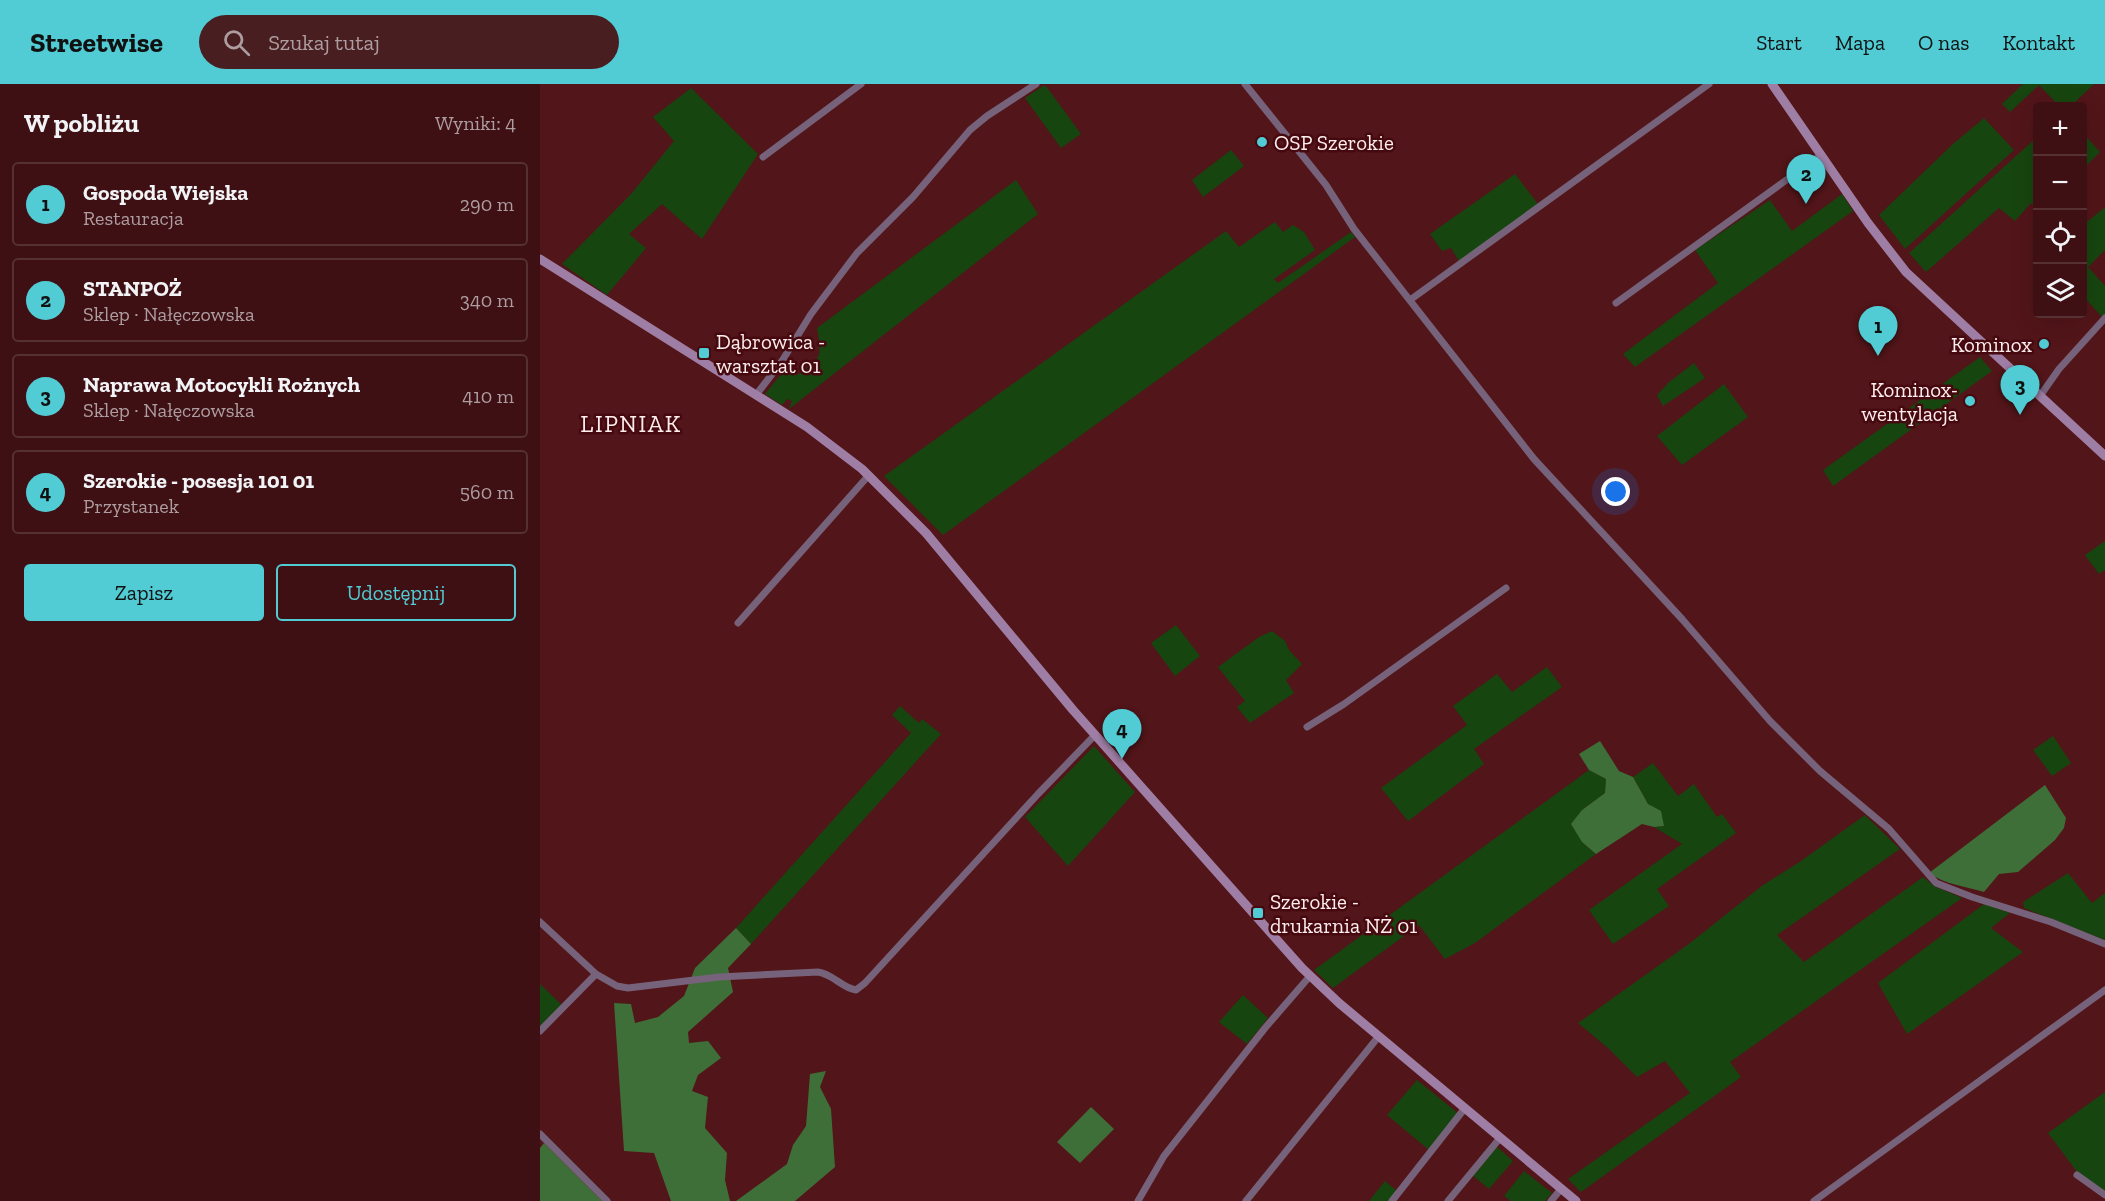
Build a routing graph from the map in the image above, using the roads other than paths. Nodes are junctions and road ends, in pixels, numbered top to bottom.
1 (861, 84) edge
2 (1036, 84) edge
3 (1245, 84) edge
4 (1709, 84) edge
5 (1772, 84) edge
6 (1821, 155) junction
7 (763, 157) dead end
8 (540, 260) edge
9 (1410, 300) junction
10 (1617, 303) dead end
11 (2105, 318) edge
12 (756, 395) junction
13 (2040, 396) junction
14 (2105, 456) edge
15 (869, 475) junction
16 (1506, 588) dead end
17 (738, 623) dead end
18 (1308, 727) dead end
19 (1095, 735) junction
20 (540, 922) edge
21 (2105, 944) edge
22 (596, 974) junction
23 (1310, 976) junction
24 (2105, 990) edge
25 (540, 1032) edge
26 (1379, 1036) junction
27 (1465, 1108) junction
28 (540, 1134) edge
29 (1500, 1138) junction
30 (2077, 1176) dead end
31 (1561, 1189) junction
32 (2105, 1195) edge
33 (607, 1201) edge
34 (1138, 1201) edge
35 (1246, 1201) edge
36 (1392, 1201) edge
37 (1448, 1201) edge
38 (1551, 1201) edge
39 (1576, 1201) edge
40 (1814, 1201) edge

1 - 7 street
2 - 12 street
3 - 9 street
4 - 9 street
5 - 6 street
6 - 10 street
6 - 13 street
8 - 12 street
9 - 21 street
11 - 13 street
12 - 15 street
13 - 14 street
15 - 17 street
15 - 19 street
16 - 18 street
19 - 22 street
19 - 23 street
20 - 22 street
22 - 25 street
23 - 26 street
23 - 34 street
24 - 40 street
26 - 27 street
26 - 35 street
27 - 29 street
27 - 36 street
28 - 33 street
29 - 31 street
29 - 37 street
30 - 32 street
31 - 38 street
31 - 39 street

